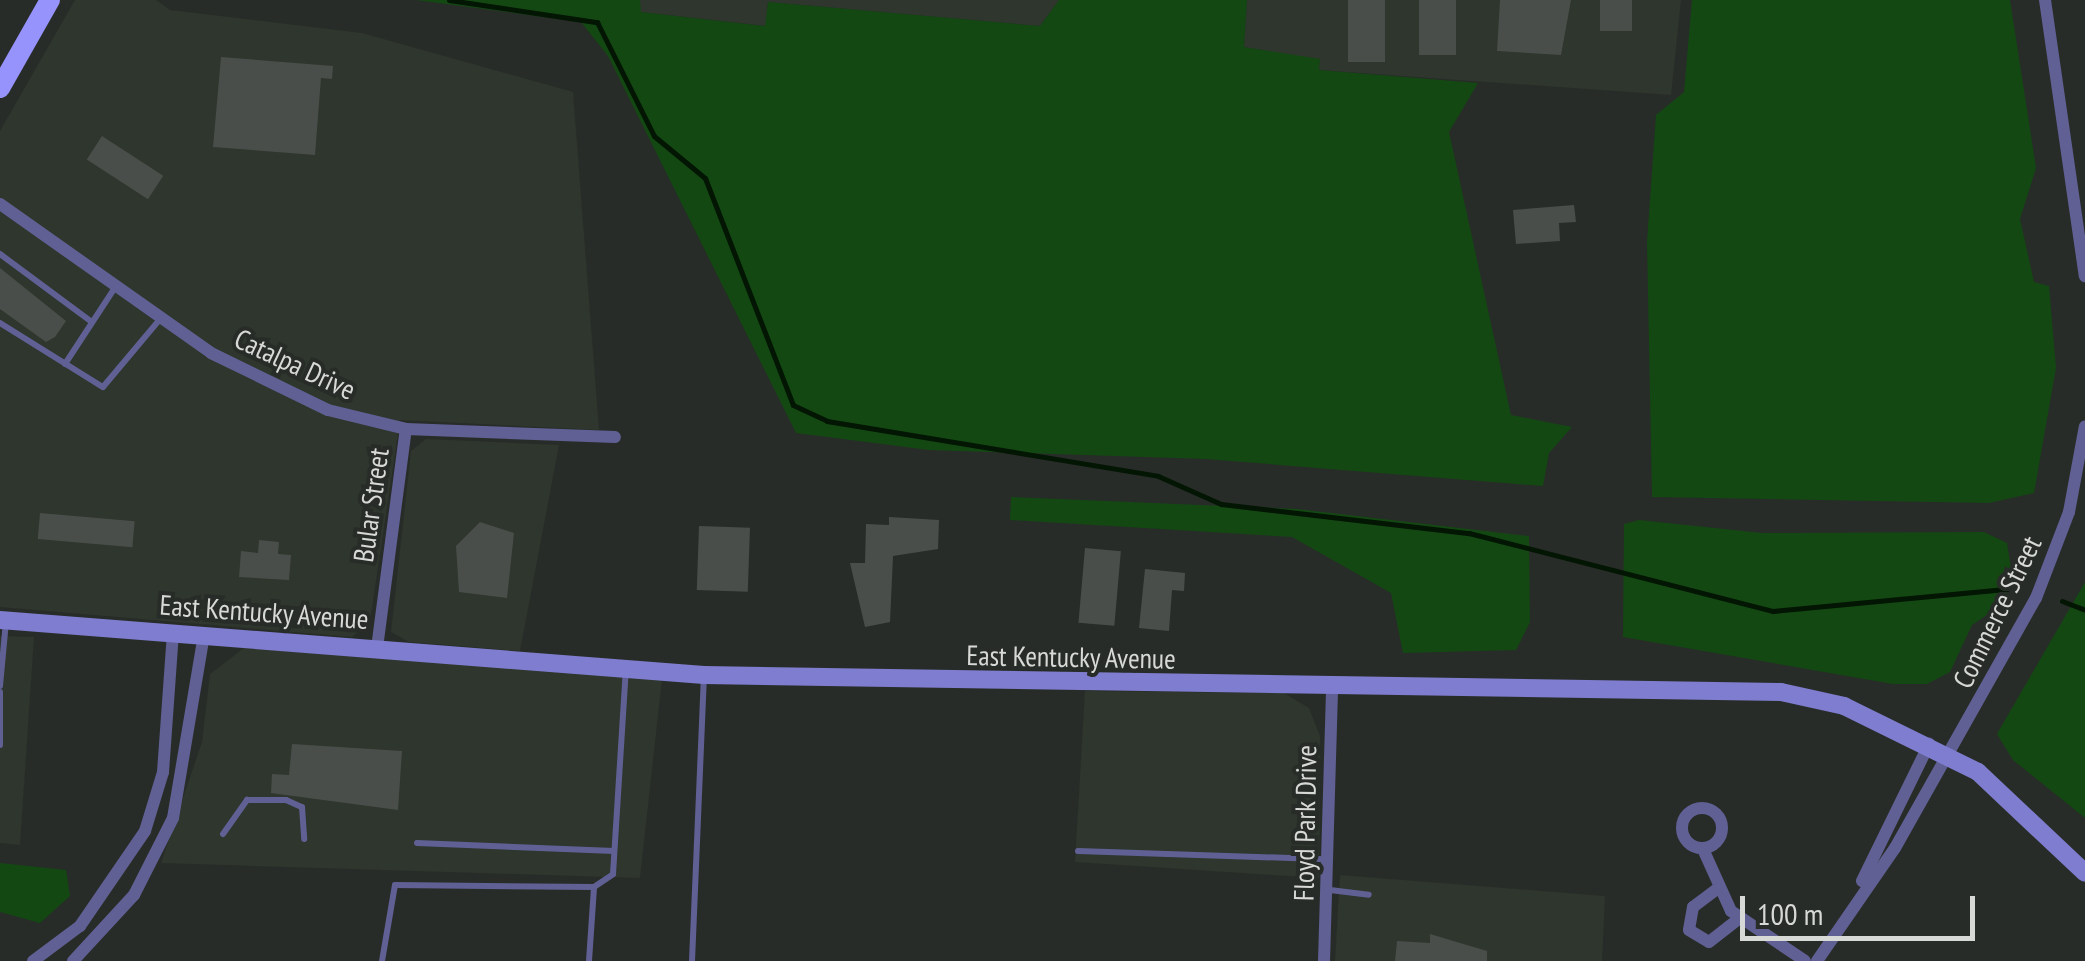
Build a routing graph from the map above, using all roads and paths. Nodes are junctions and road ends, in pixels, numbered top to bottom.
1 (50, 0) edge
2 (2044, 0) edge
3 (0, 88) edge
4 (0, 204) edge
5 (0, 254) edge
6 (2085, 276) edge
7 (116, 286) junction
8 (161, 318) junction
9 (92, 322) junction
10 (0, 323) edge
11 (64, 364) junction
12 (2085, 426) edge
13 (406, 429) junction
14 (614, 438) dead end
15 (3, 620) edge
16 (173, 632) junction
17 (204, 634) junction
18 (377, 648) junction
19 (626, 668) junction
20 (704, 675) junction
21 (1332, 686) junction
22 (0, 689) edge
23 (1929, 744) junction
24 (0, 745) edge
25 (1950, 756) junction
26 (223, 834) dead end
27 (304, 840) dead end
28 (417, 843) dead end
29 (1703, 849) dead end
30 (136, 850) junction
31 (614, 851) junction
32 (1078, 851) dead end
33 (1331, 859) junction
34 (154, 861) junction
35 (2085, 873) edge
36 (594, 886) junction
37 (1860, 888) junction
38 (1716, 889) junction
39 (1330, 890) junction
40 (1369, 896) dead end
41 (1738, 919) junction
42 (32, 961) edge
43 (73, 961) edge
44 (382, 961) edge
45 (589, 961) edge
46 (692, 961) edge
47 (1324, 961) edge
48 (1805, 961) edge
49 (1817, 961) edge

1 - 3 main road
2 - 6 street
4 - 7 street, Catalpa Drive
5 - 9 lane
7 - 8 street, Catalpa Drive
7 - 9 lane
8 - 11 lane
8 - 13 street, Catalpa Drive
9 - 11 lane
10 - 11 lane
12 - 25 street, Commerce Street
13 - 14 street, Catalpa Drive
13 - 18 street, Bular Street
15 - 16 street, East Kentucky Avenue
15 - 22 lane
16 - 17 street, East Kentucky Avenue
16 - 30 street
17 - 18 street, East Kentucky Avenue
17 - 34 street
18 - 19 street, East Kentucky Avenue
19 - 20 street, East Kentucky Avenue
19 - 31 lane
20 - 21 street, East Kentucky Avenue
20 - 46 lane
21 - 23 street, East Kentucky Avenue
21 - 33 street, Floyd Park Drive
22 - 24 lane
23 - 25 street, East Kentucky Avenue
23 - 37 street
25 - 35 street, East Kentucky Avenue
25 - 37 street, Commerce Street
26 - 27 lane
28 - 31 lane
29 - 38 street
30 - 34 street
30 - 42 street
31 - 36 lane
32 - 33 lane
33 - 39 street, Floyd Park Drive
34 - 43 street
36 - 44 lane
36 - 45 lane
37 - 49 street
38 - 41 street
38 - 41 street
39 - 40 lane
39 - 47 street, Floyd Park Drive
41 - 48 street

